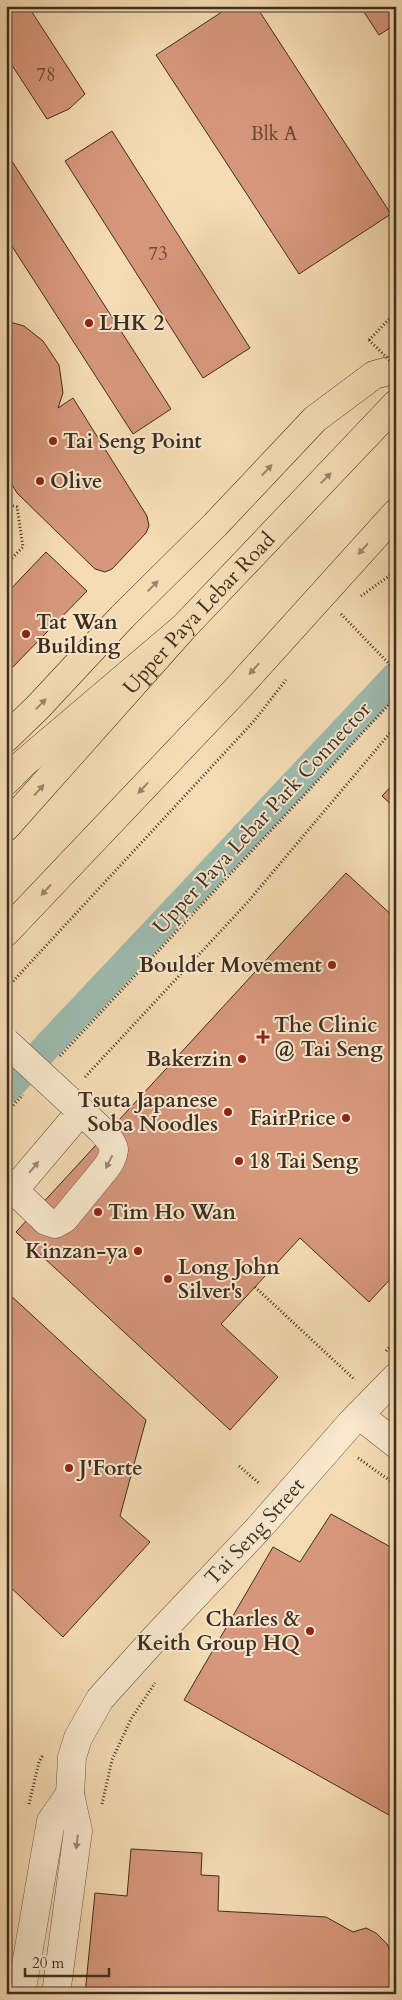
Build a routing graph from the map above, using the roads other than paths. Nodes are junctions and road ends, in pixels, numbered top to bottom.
1 (396, 368) edge
2 (396, 404) edge
3 (396, 513) edge
4 (184, 627) junction
5 (6, 738) edge
6 (6, 781) edge
7 (6, 827) edge
8 (6, 932) edge
9 (6, 1042) edge
10 (78, 1099) road end
11 (396, 1377) edge
12 (378, 1430) edge
13 (70, 1794) junction
14 (32, 1932) junction
15 (6, 1965) edge
16 (21, 1994) edge
17 (56, 1994) edge

5 -> 1 main road
4 -> 2 main road, Upper Paya Lebar Road
3 -> 8 main road
4 - 6 main road
7 -> 4 main road, Upper Paya Lebar Road
9 - 10 street, bridge
11 - 12 street, Tai Seng Street
12 - 13 street, Tai Seng Street
13 - 14 street
13 -> 17 street, Tai Seng Street
14 - 15 street
14 - 16 street

